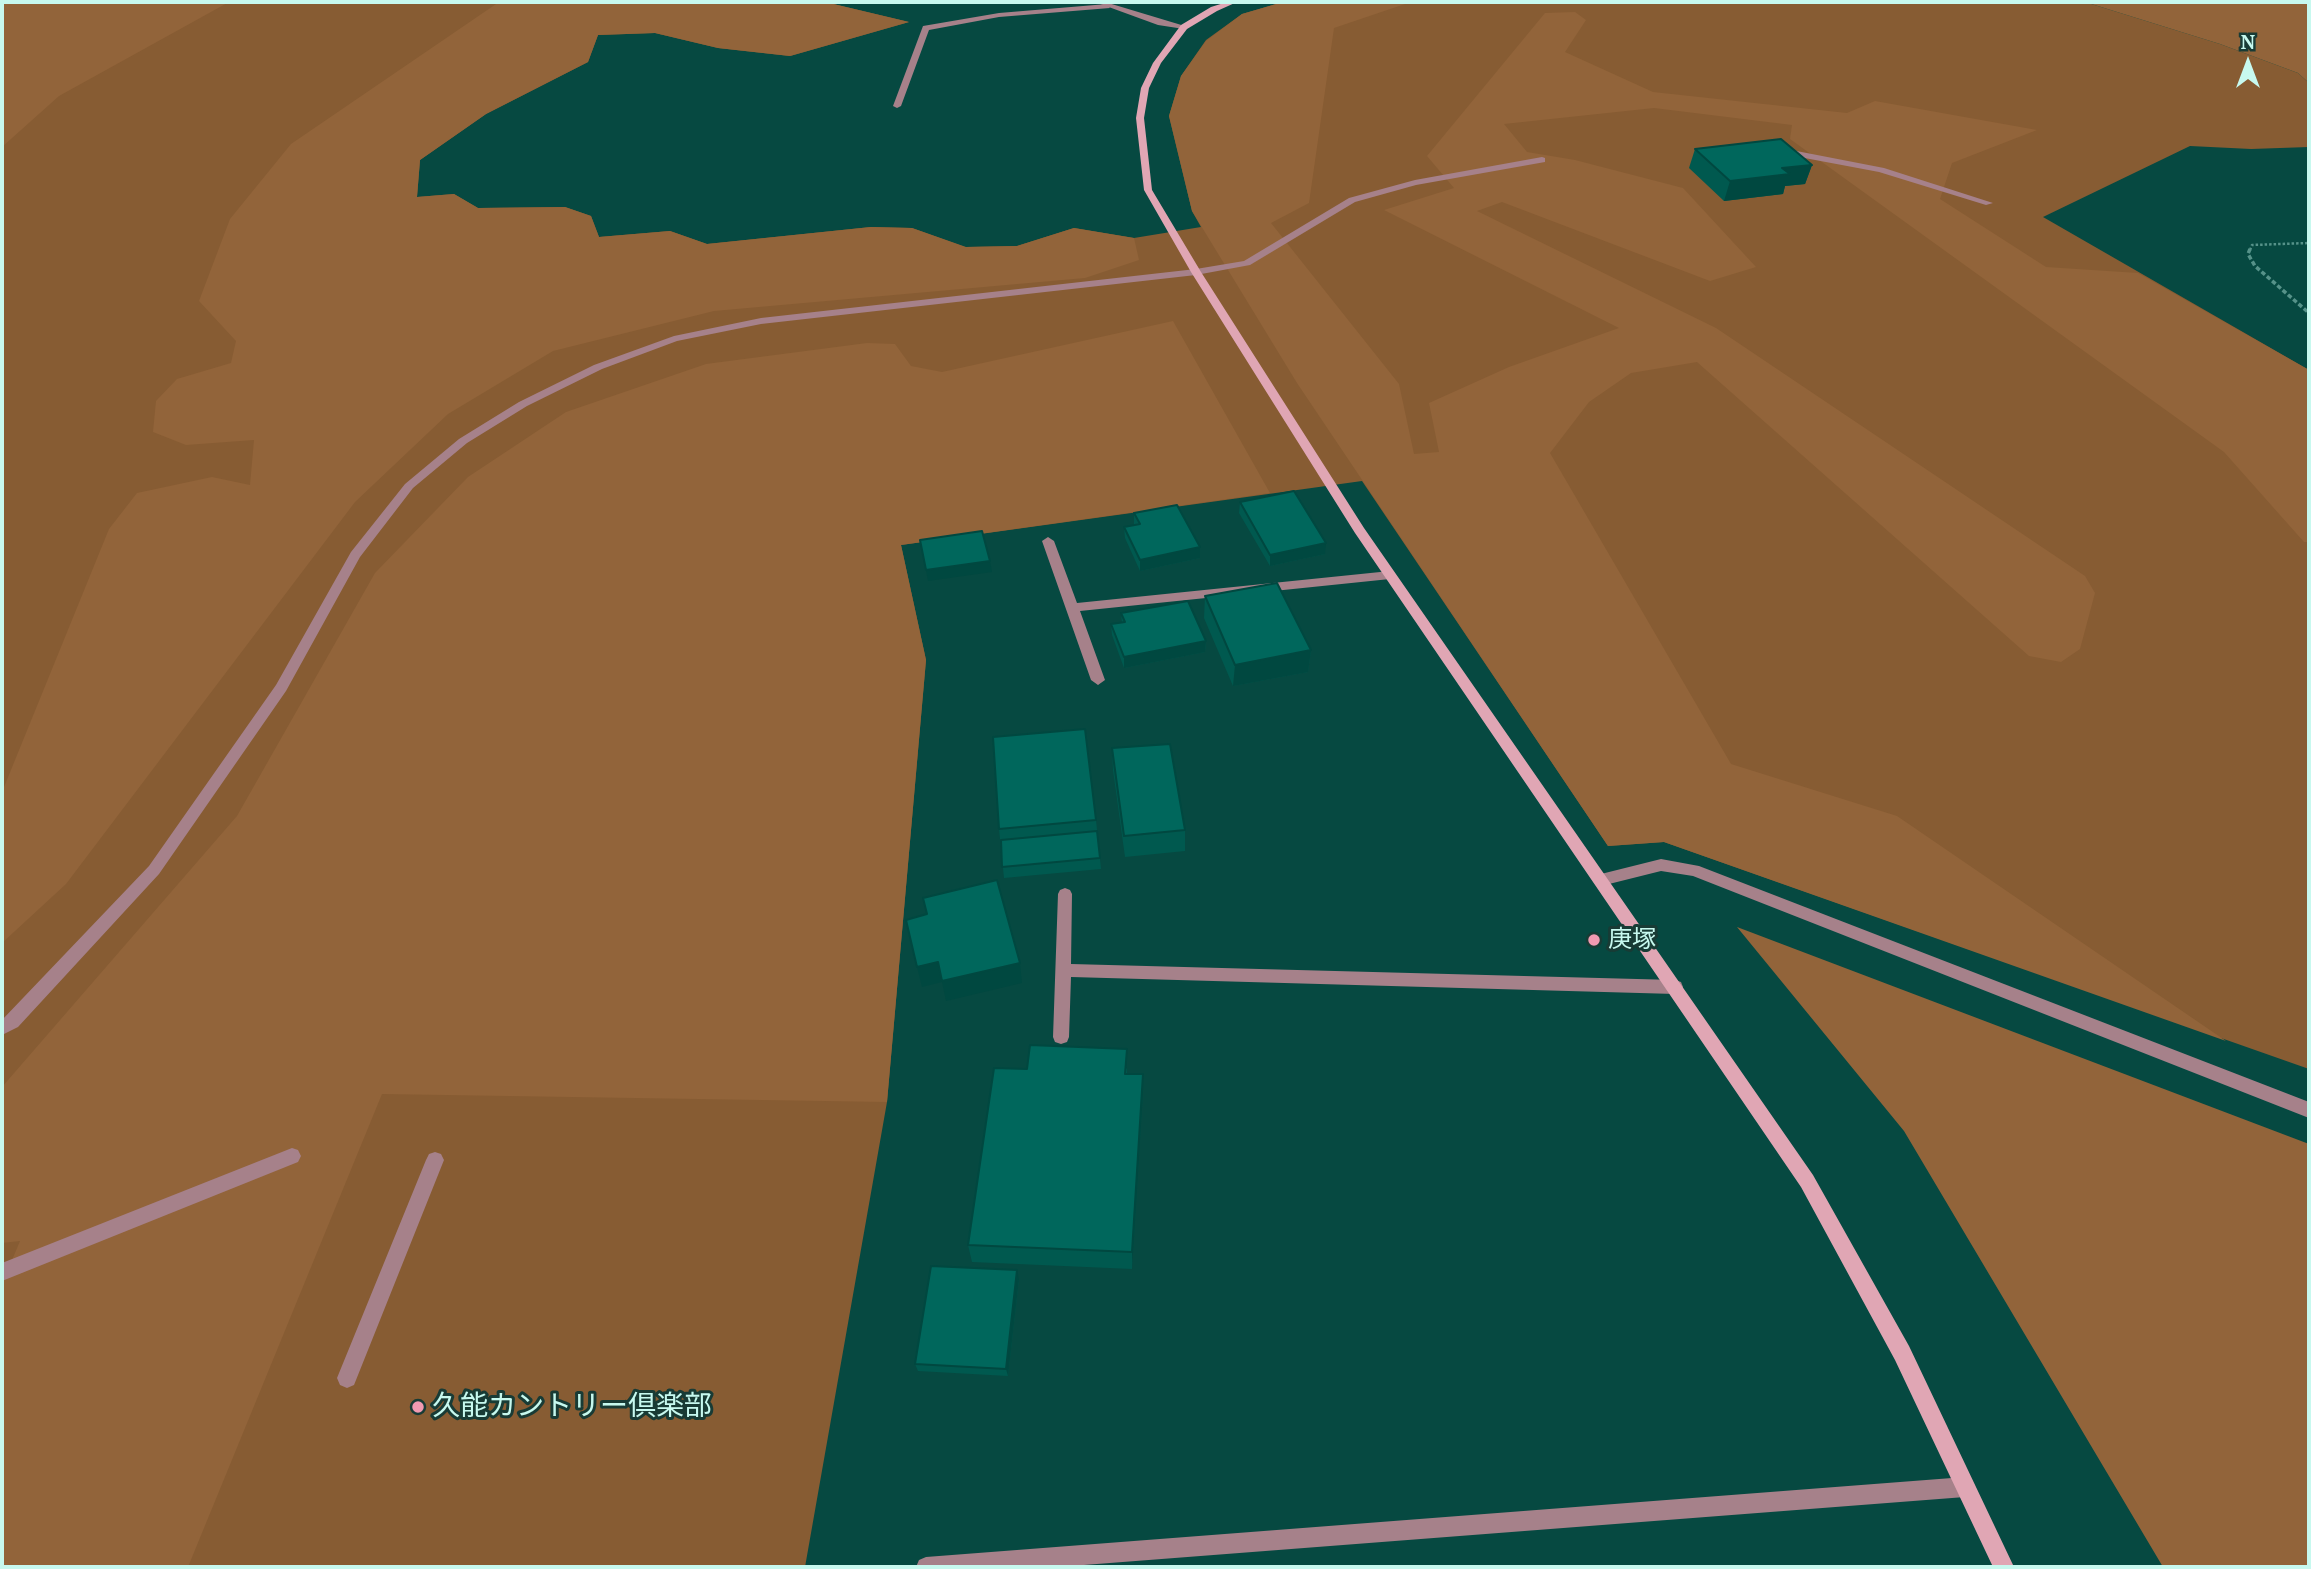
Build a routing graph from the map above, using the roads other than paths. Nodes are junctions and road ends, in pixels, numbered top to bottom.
1 (1233, 2) edge
2 (1103, 4) edge
3 (1184, 27) junction
4 (898, 106) dead end
5 (1776, 150) edge
6 (1542, 160) dead end
7 (1989, 203) dead end
8 (1196, 272) junction
9 (1048, 541) dead end
10 (1391, 575) junction
11 (1072, 608) junction
12 (1098, 680) dead end
13 (1601, 880) junction
14 (1065, 894) dead end
15 (1063, 970) junction
16 (1675, 987) junction
17 (2, 1028) edge
18 (1061, 1037) dead end
19 (2309, 1111) edge
20 (292, 1156) dead end
21 (435, 1160) dead end
22 (2, 1272) edge
23 (347, 1378) dead end
24 (1965, 1487) junction
25 (926, 1567) edge
26 (2004, 1567) edge

1 - 3 street
2 - 3 street
2 - 4 street
3 - 8 street
5 - 7 street
6 - 8 street
8 - 10 street
8 - 17 street
9 - 11 street
10 - 11 street
10 - 13 street
11 - 12 street
13 - 16 street
13 - 19 street
14 - 15 street
15 - 16 street
15 - 18 street
16 - 24 street
20 - 22 street
21 - 23 street
24 - 25 street
24 - 26 street

